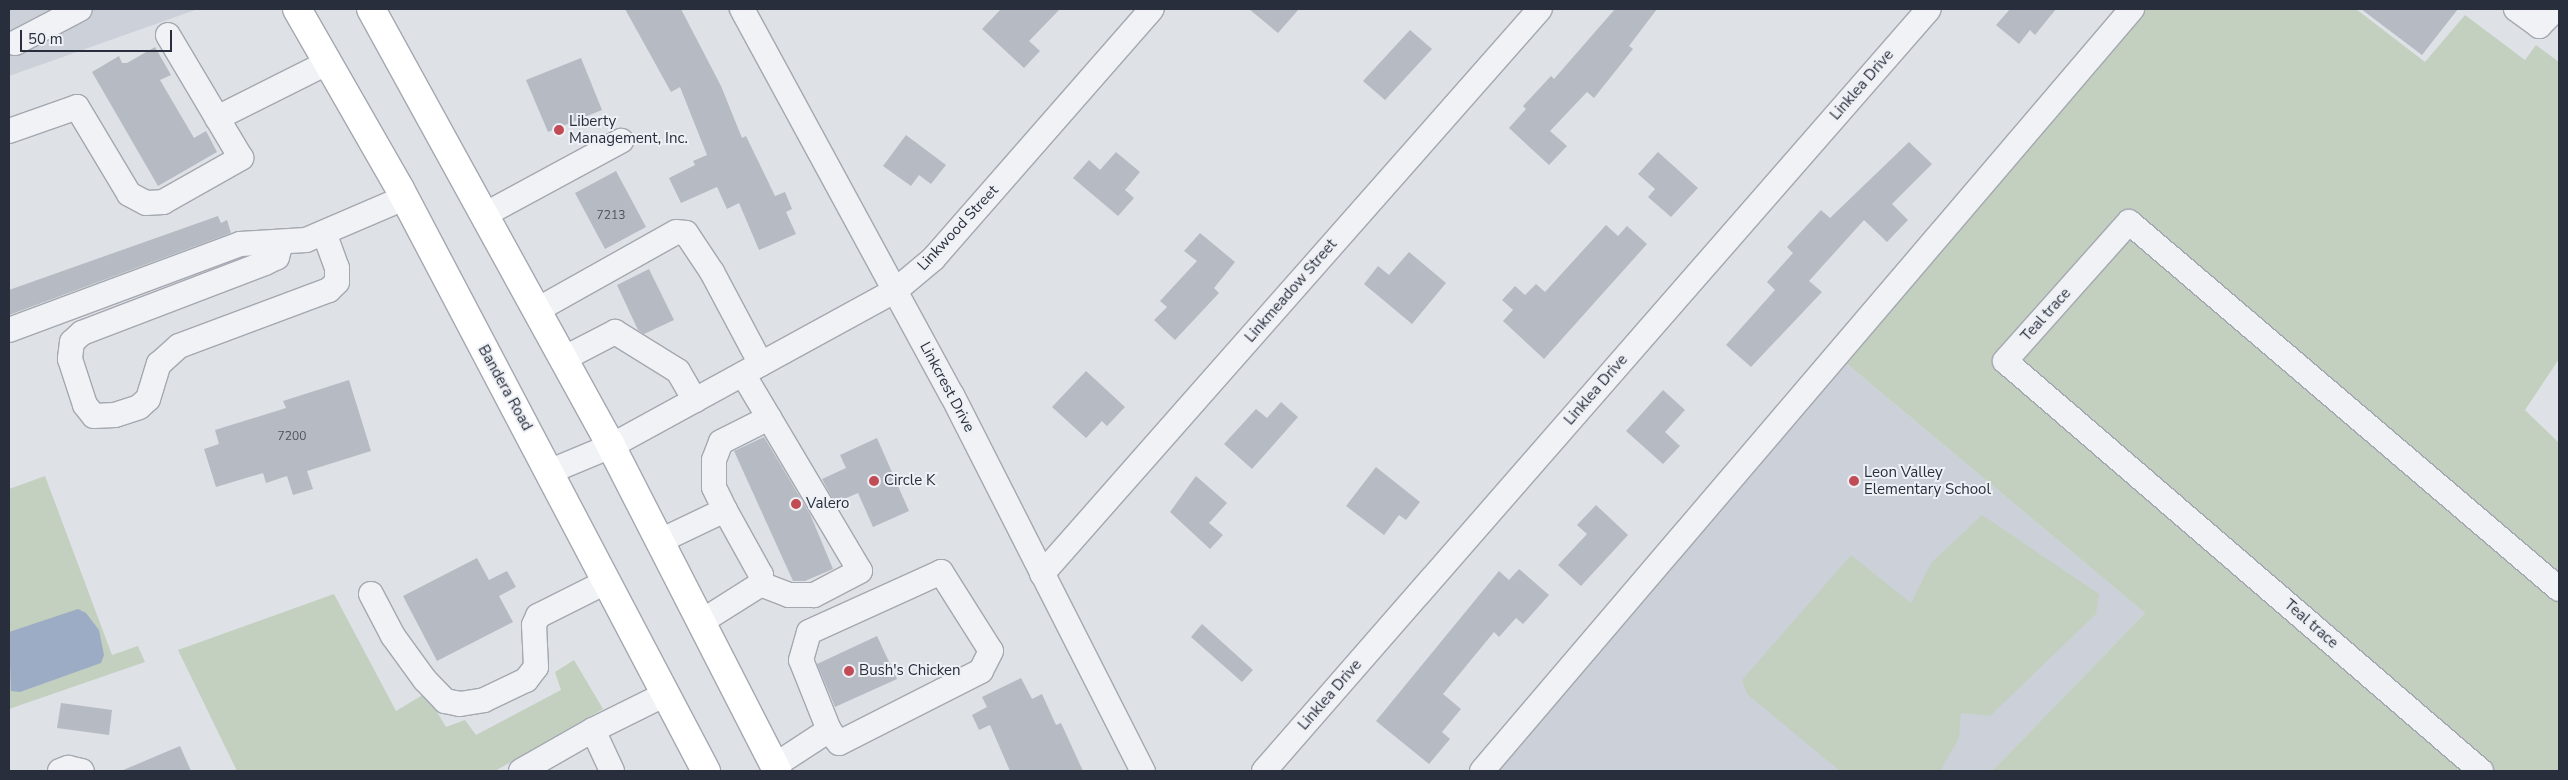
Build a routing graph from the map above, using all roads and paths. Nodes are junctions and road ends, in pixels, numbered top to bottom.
1 (80, 9) edge
2 (297, 9) edge
3 (371, 9) edge
4 (1152, 9) edge
5 (1540, 9) edge
6 (1929, 9) edge
7 (2132, 9) edge
8 (2516, 9) edge
9 (2556, 9) edge
10 (750, 13) edge
11 (168, 35) dead end
12 (14, 43) dead end
13 (327, 62) junction
14 (217, 118) junction
15 (9, 131) edge
16 (621, 141) dead end
17 (404, 198) junction
18 (484, 215) junction
19 (324, 233) junction
20 (281, 243) junction
21 (896, 290) junction
22 (537, 310) junction
23 (9, 330) edge
24 (563, 358) junction
25 (752, 369) junction
26 (695, 400) junction
27 (769, 418) junction
28 (611, 446) junction
29 (551, 471) junction
30 (725, 510) junction
31 (660, 541) junction
32 (1042, 574) junction
33 (608, 581) junction
34 (761, 584) junction
35 (2559, 589) edge
36 (371, 594) dead end
37 (701, 622) junction
38 (666, 694) junction
39 (593, 730) junction
40 (829, 730) junction
41 (534, 768) edge
42 (775, 768) edge
43 (605, 769) edge
44 (60, 771) edge
45 (82, 771) edge
46 (706, 771) edge
47 (1143, 771) edge
48 (1264, 771) edge
49 (1482, 771) edge
50 (2481, 771) edge

1 - 12 street
2 - 13 main road, Bandera Road
3 - 18 main road
4 - 21 street, Linkwood Street
5 - 32 street, Linkmeadow Street
6 - 48 street, Linklea Drive
7 - 49 street
8 - 9 street
10 - 21 street, Linkcrest Drive
11 - 14 street
13 - 14 street
13 - 17 main road, Bandera Road
14 - 15 street
16 - 18 street
17 - 19 street
17 - 29 main road, Bandera Road
18 - 22 main road
19 - 20 street
19 - 20 street
20 - 23 street
21 - 25 street, Linkwood Street
21 - 32 street, Linkcrest Drive
22 - 24 main road
22 - 25 street
24 - 26 street
24 - 28 main road
25 - 26 street, Linkwood Street
25 - 27 street
26 - 28 street, Linkwood Street
27 - 30 street
27 - 34 street
28 - 29 street, Linkwood Street
28 - 31 main road
29 - 33 main road, Bandera Road
30 - 31 street
30 - 34 street
31 - 37 main road
32 - 47 street, Linkcrest Drive
33 - 36 street
33 - 38 main road, Bandera Road
34 - 37 street
35 - 50 street, Teal trace
37 - 42 main road
38 - 39 street
38 - 46 main road, Bandera Road
39 - 41 street
39 - 43 street
40 - 40 street
40 - 42 street
44 - 45 street

